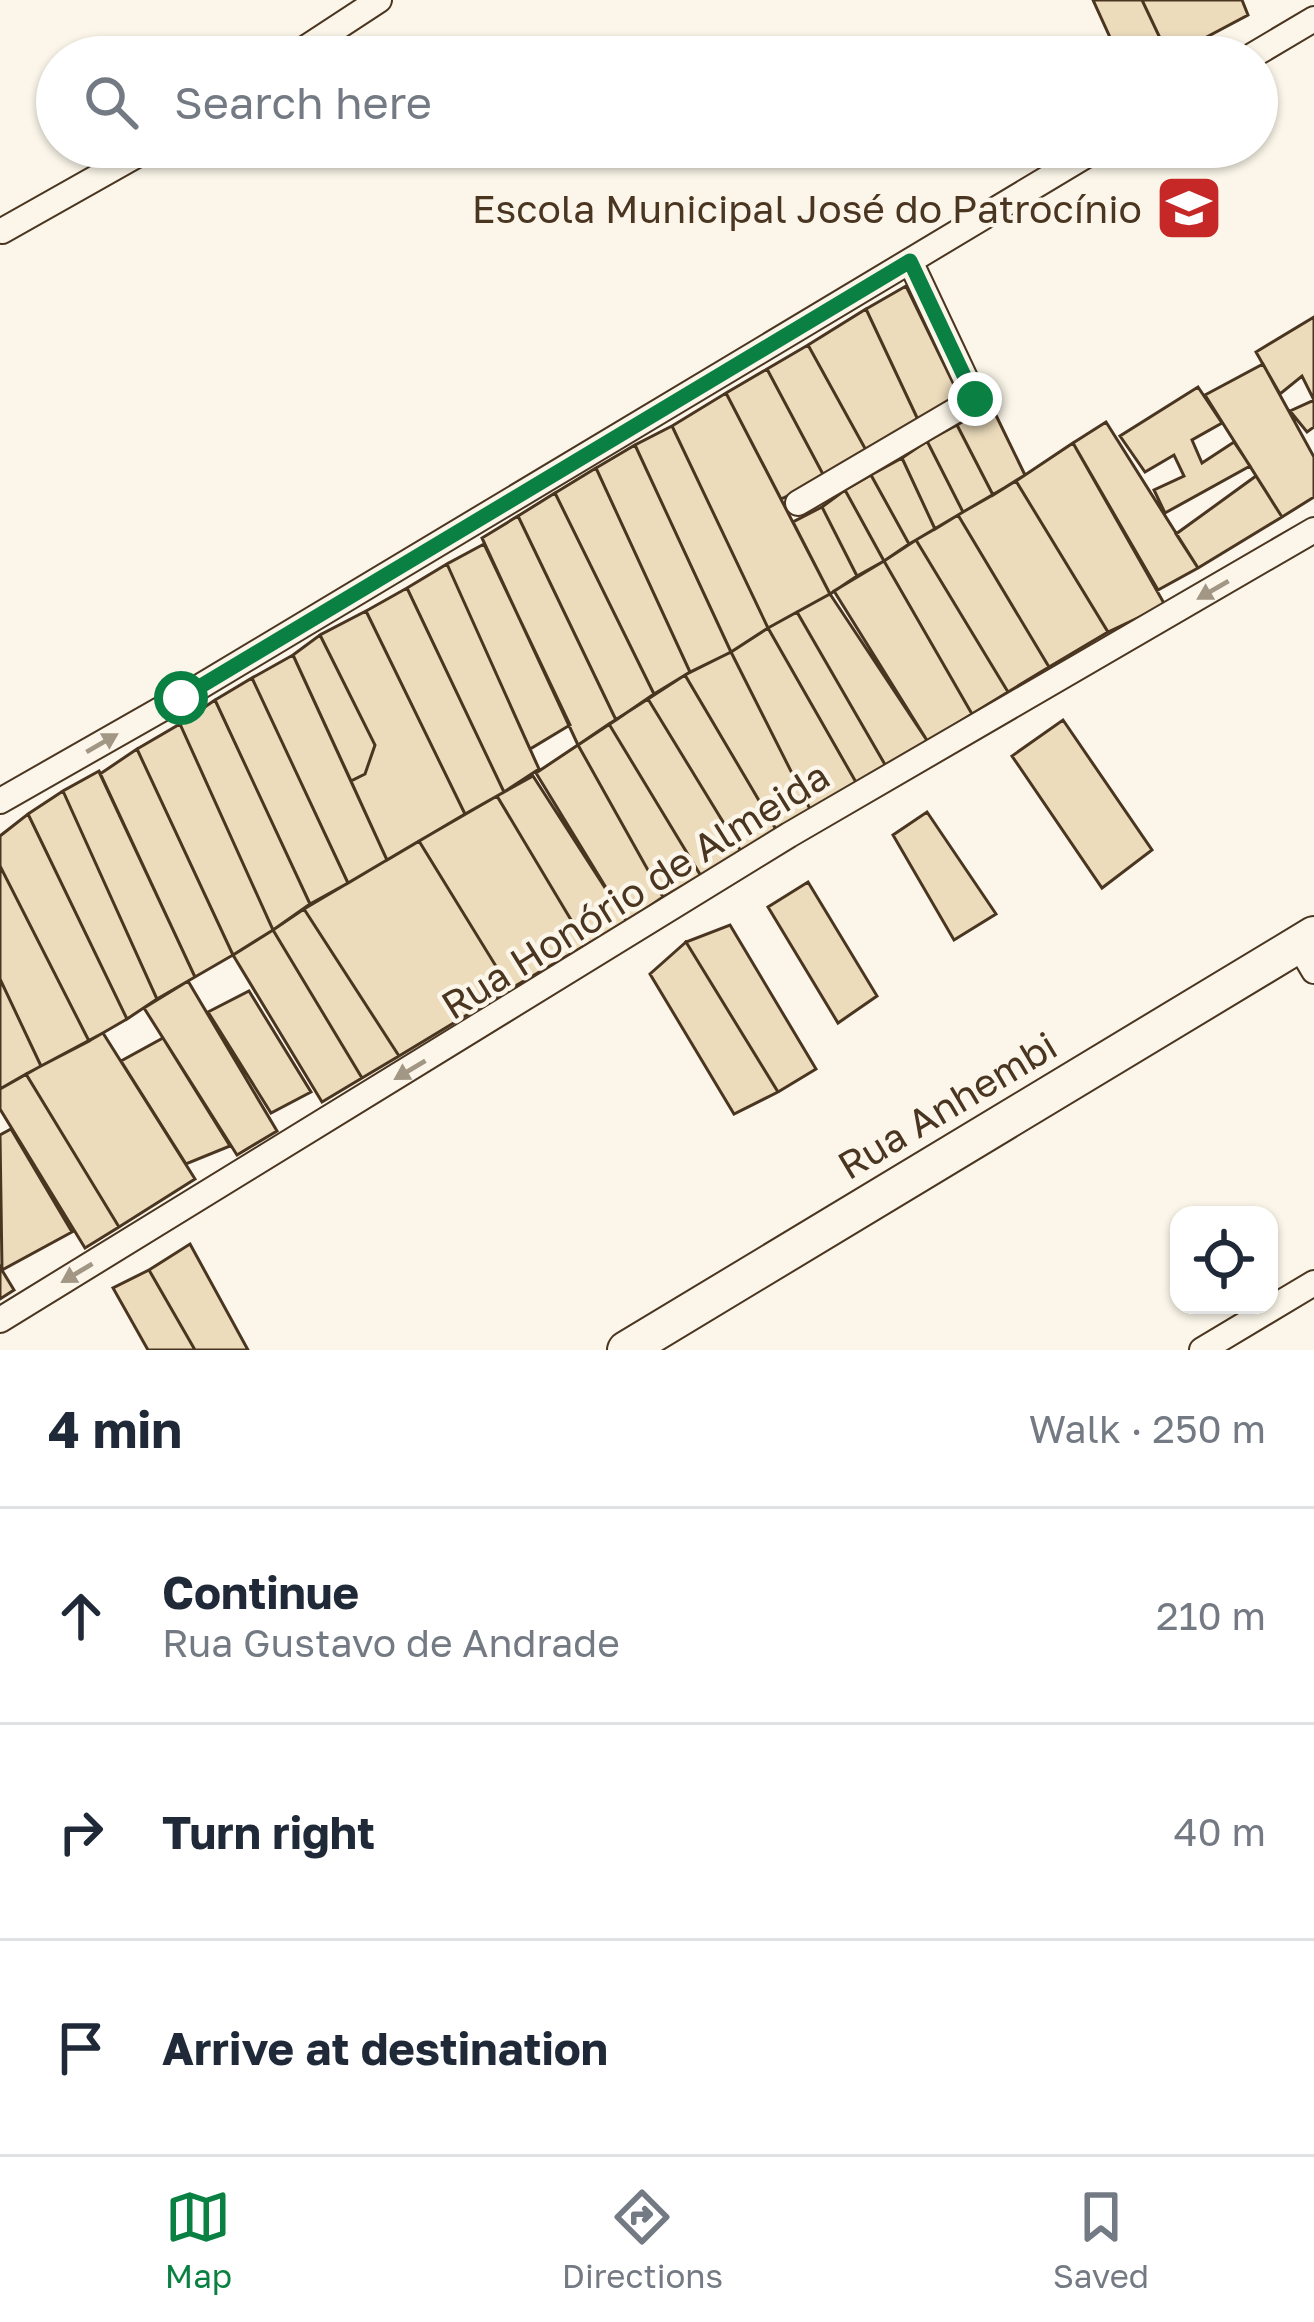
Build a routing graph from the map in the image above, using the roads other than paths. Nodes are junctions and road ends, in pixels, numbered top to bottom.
1 (379, 0) edge
2 (1314, 19) edge
3 (324, 36) edge
4 (1278, 40) edge
5 (114, 168) edge
6 (1065, 168) edge
7 (2, 231) edge
8 (910, 261) junction
9 (798, 503) dead end
10 (1314, 530) edge
11 (0, 801) edge
12 (1308, 950) edge
13 (1314, 1283) edge
14 (0, 1320) edge
15 (626, 1350) edge
16 (1202, 1350) edge

1 - 3 street
2 - 4 street
5 - 7 street
6 - 8 street
8 - 9 street
11 -> 8 street
10 -> 14 street, Rua Honório de Almeida
12 - 15 street, Rua Anhembi
13 - 16 street

